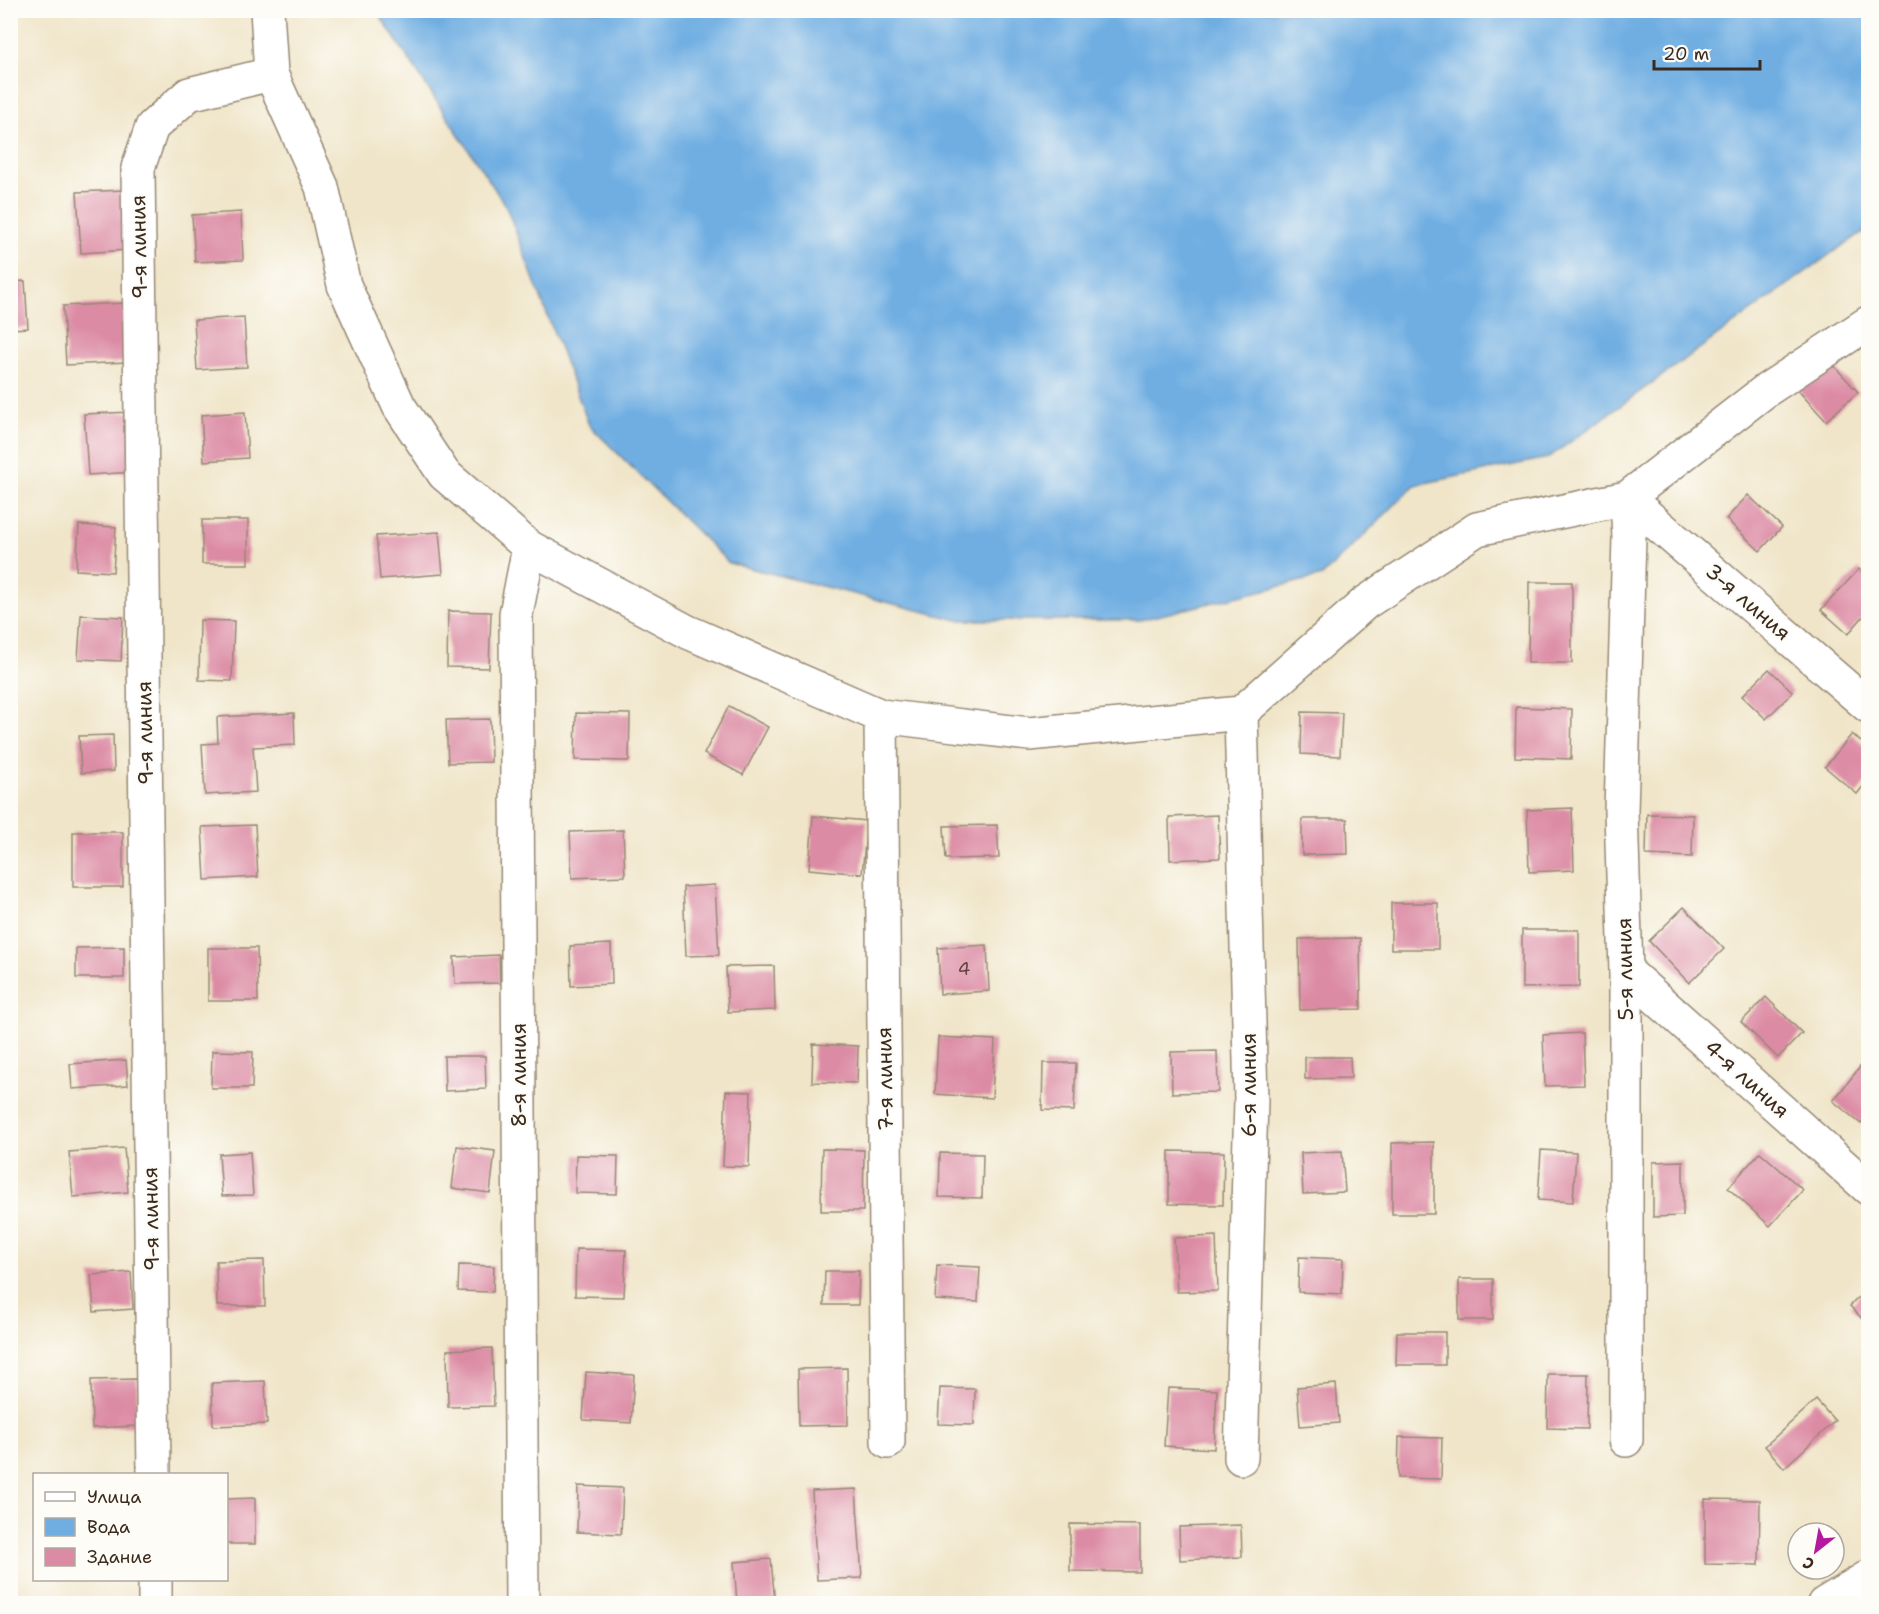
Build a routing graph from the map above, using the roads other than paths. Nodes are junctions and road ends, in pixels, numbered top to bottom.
1 (267, 10) edge
2 (271, 74) junction
3 (1869, 323) edge
4 (1627, 498) junction
5 (529, 547) junction
6 (1869, 706) edge
7 (1241, 712) junction
8 (881, 716) junction
9 (1626, 970) junction
10 (1869, 1188) edge
11 (1626, 1440) dead end
12 (888, 1442) dead end
13 (1241, 1458) dead end
14 (154, 1473) edge
15 (1869, 1577) edge
16 (155, 1581) edge
17 (155, 1604) edge
18 (522, 1604) edge
19 (1824, 1604) edge

1 - 2 street
2 - 5 street
2 - 14 street, 9-я линия
3 - 4 street
4 - 6 street, 3-я линия
4 - 7 street
4 - 9 street, 5-я линия
5 - 8 street
5 - 18 street, 8-я линия
7 - 8 street
7 - 13 street, 6-я линия
8 - 12 street, 7-я линия
9 - 10 street, 4-я линия
9 - 11 street, 5-я линия
15 - 19 street
16 - 17 street

